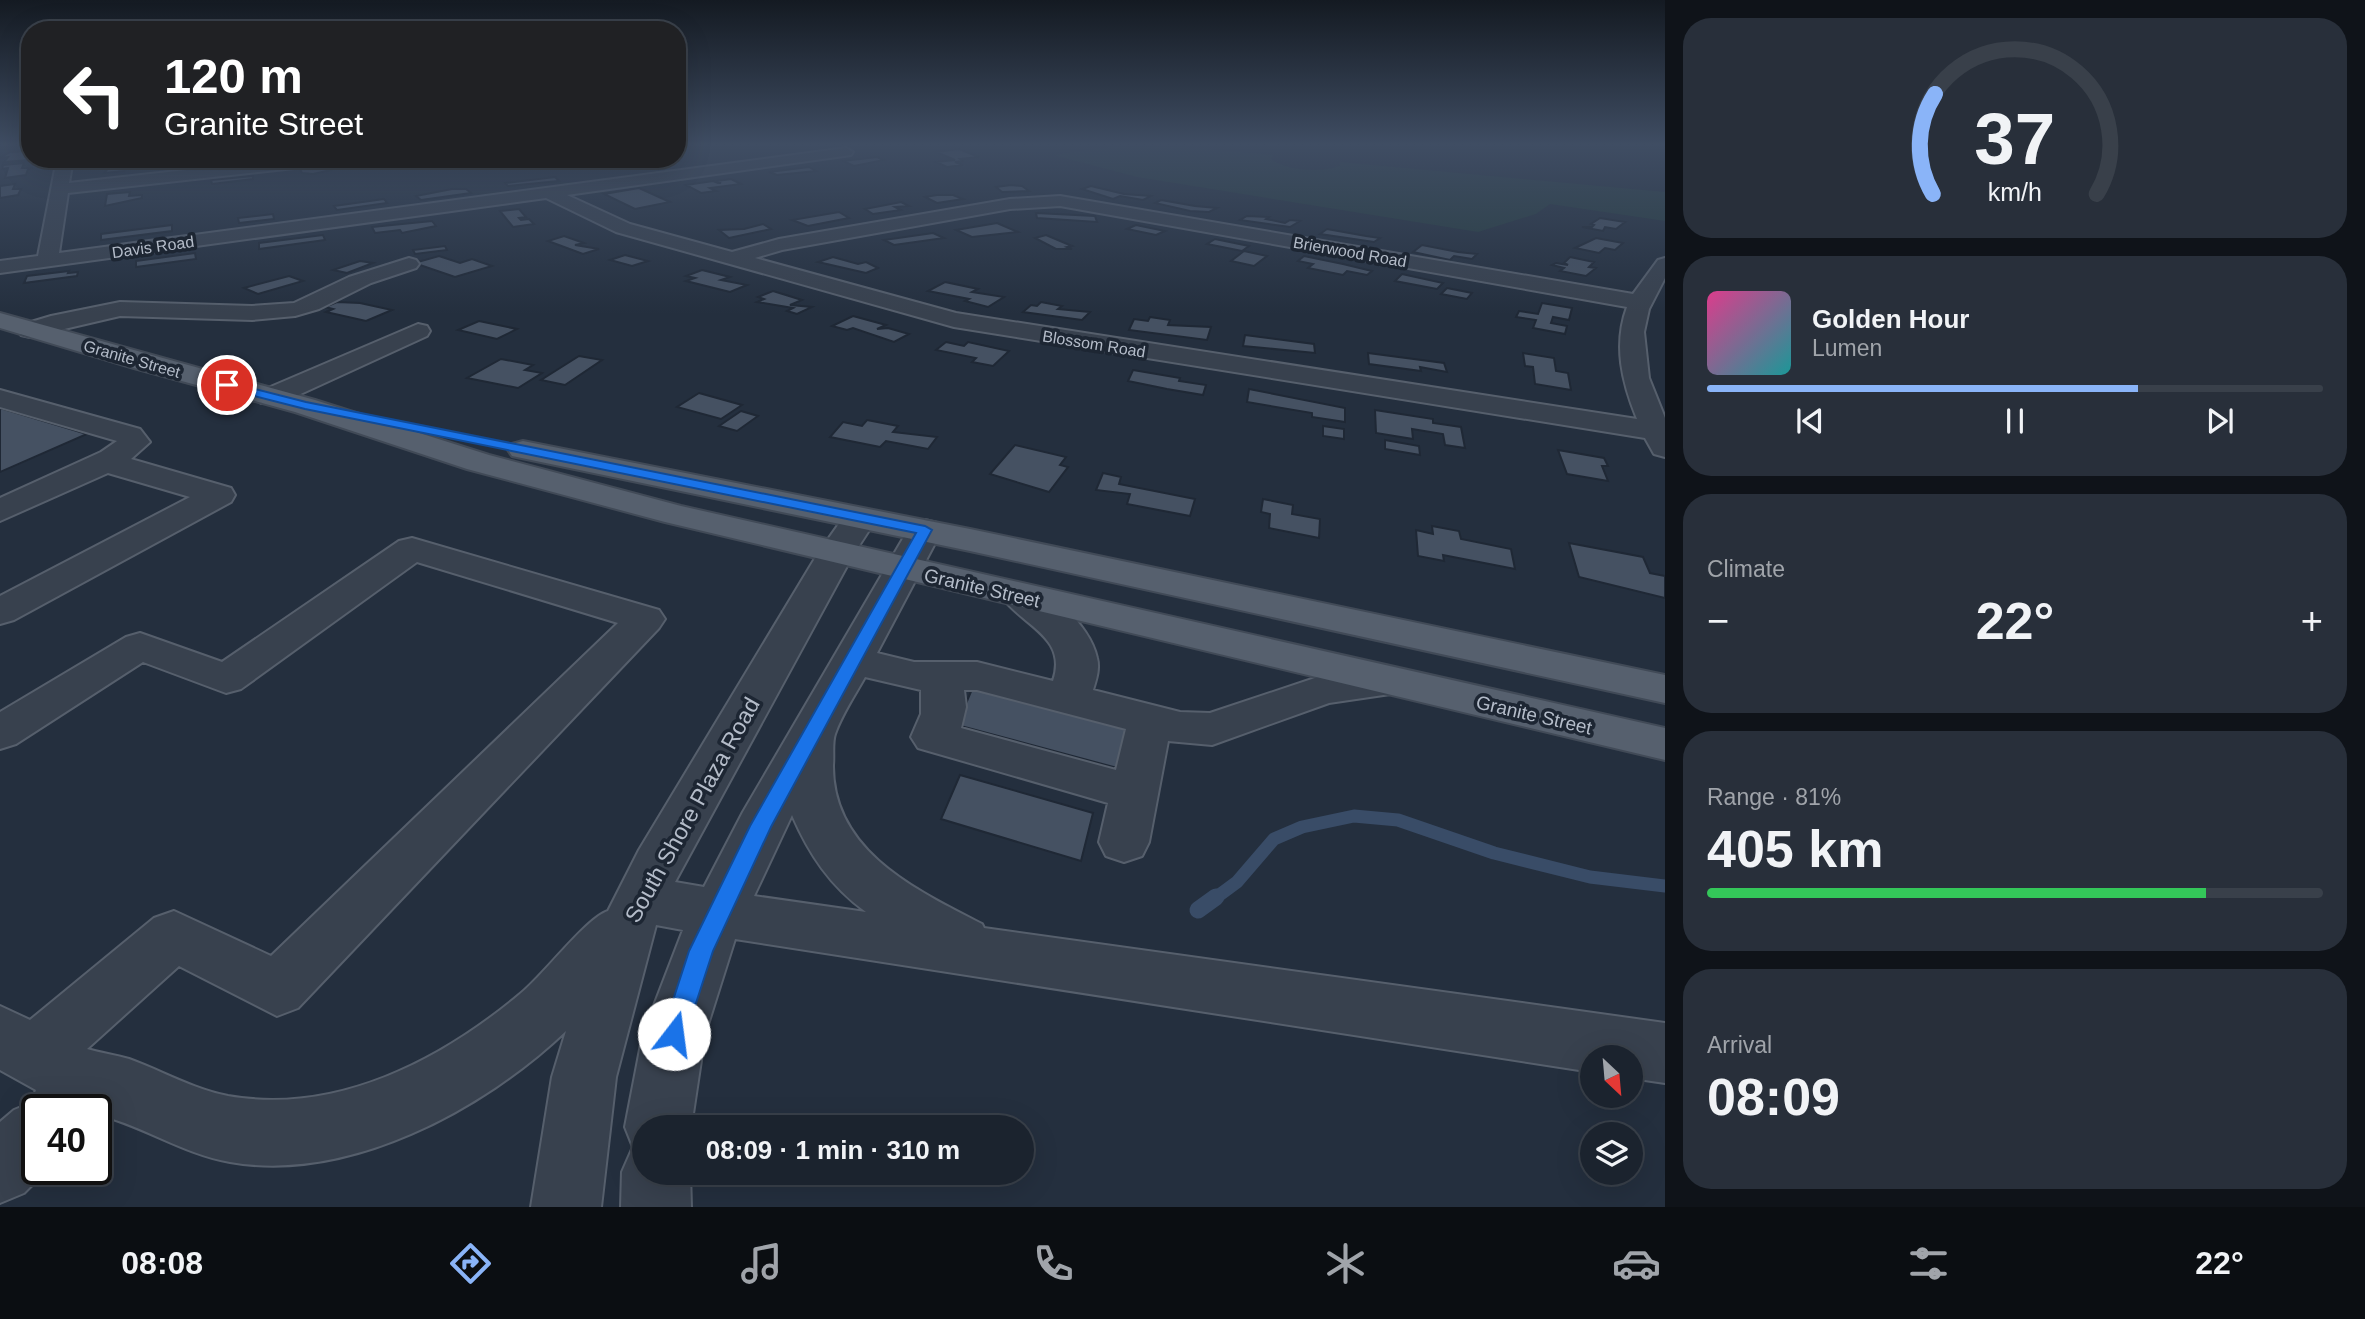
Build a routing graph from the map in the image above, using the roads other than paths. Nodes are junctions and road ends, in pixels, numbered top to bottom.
1 (58, 201) edge
2 (488, 201) edge
3 (566, 201) edge
4 (1057, 201) edge
5 (1062, 201) edge
6 (733, 258) junction
7 (47, 261) junction
8 (410, 264) dead end
9 (1665, 264) edge
10 (0, 267) edge
11 (1638, 302) junction
12 (0, 320) edge
13 (30, 330) junction
14 (418, 331) dead end
15 (271, 397) junction
16 (0, 398) edge
17 (305, 406) junction
18 (1660, 440) edge
19 (106, 461) junction
20 (0, 511) edge
21 (860, 518) junction
22 (925, 530) junction
23 (835, 555) junction
24 (902, 570) junction
25 (1022, 597) junction
26 (0, 612) edge
27 (852, 660) junction
28 (939, 676) junction
29 (1389, 682) junction
30 (1665, 689) edge
31 (1068, 699) junction
32 (1150, 720) junction
33 (0, 733) edge
34 (811, 734) junction
35 (1665, 744) edge
36 (1135, 793) junction
37 (1124, 842) dead end
38 (639, 899) junction
39 (719, 913) junction
40 (986, 953) junction
41 (1665, 1053) edge
42 (46, 1071) edge
43 (660, 1115) edge
44 (21, 1149) edge
45 (0, 1169) edge
46 (656, 1185) edge
47 (566, 1207) edge
48 (656, 1207) edge

1 - 7 street
2 - 7 street, Davis Road
3 - 6 street, Blossom Road
4 - 6 street, Brierwood Road
5 - 11 street, Brierwood Road
6 - 18 street, Blossom Road
7 - 10 street, Davis Road
8 - 13 street
9 - 11 street
11 - 18 street
12 - 13 main road, Granite Street
13 - 15 main road, Granite Street
14 - 15 street
15 - 17 main road, Granite Street
16 - 19 street
17 - 21 main road, Granite Street
17 - 23 main road, Granite Street
19 - 20 street
19 - 26 street
21 - 22 main road, Granite Street
21 - 23 street, South Shore Plaza Road
22 - 24 street
22 - 30 main road, Granite Street
23 - 24 main road, Granite Street
23 - 38 street, South Shore Plaza Road
24 - 25 main road, Granite Street
24 - 27 street
25 - 29 main road, Granite Street
25 - 31 street
27 - 28 street
27 - 34 street
28 - 31 street
28 - 36 street
29 - 32 street
29 - 35 main road, Granite Street
31 - 32 street
32 - 36 street
33 - 42 street
34 - 39 street
34 - 40 street
36 - 37 street
38 - 39 street
38 - 42 street
38 - 47 street, South Shore Plaza Road
39 - 40 street
39 - 43 street
40 - 41 street
44 - 45 street
46 - 48 street

